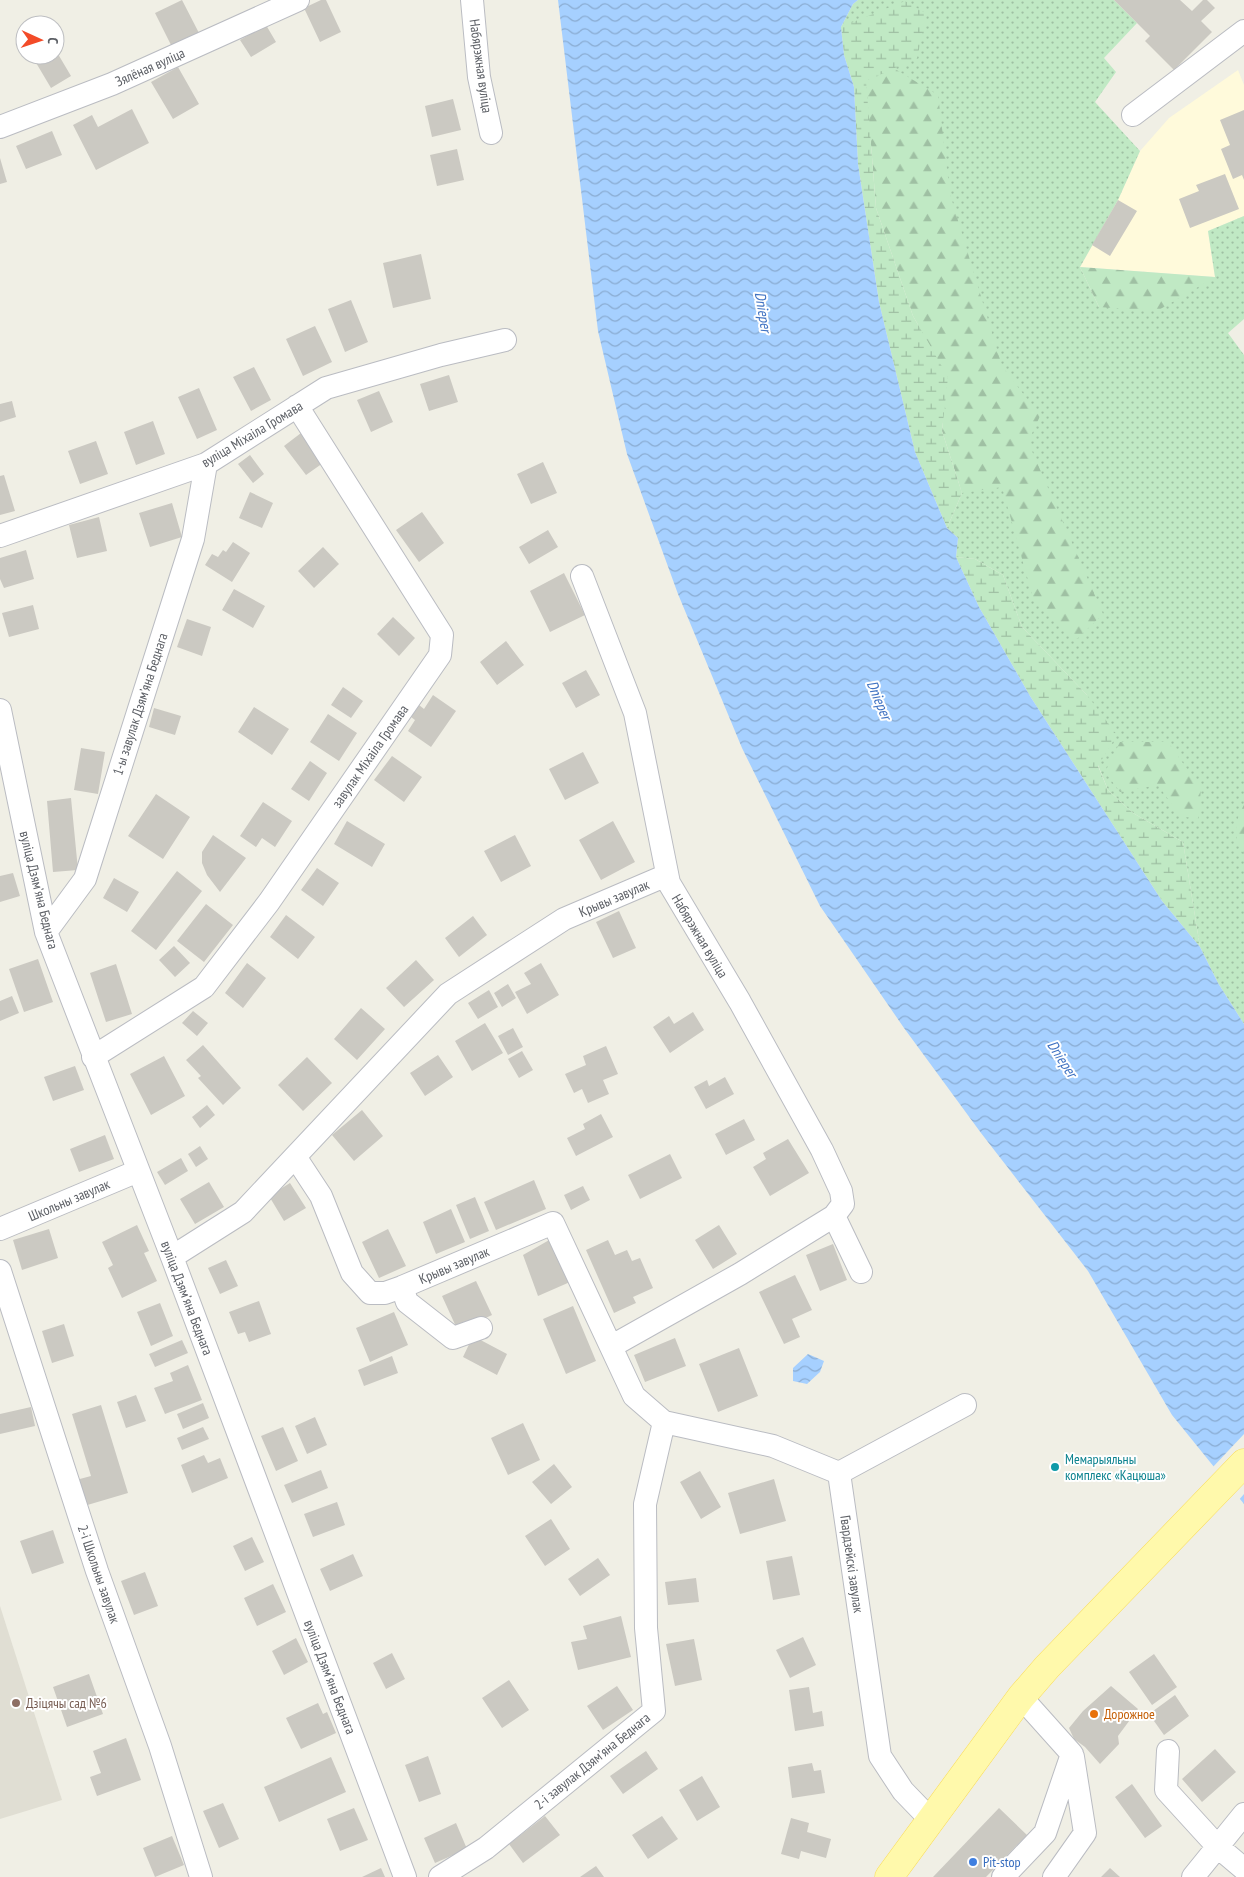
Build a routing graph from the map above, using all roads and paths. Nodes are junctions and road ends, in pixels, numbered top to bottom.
1 (298, 0) edge
2 (472, 0) edge
3 (1244, 31) edge
4 (1133, 115) dead end
5 (0, 127) edge
6 (491, 133) dead end
7 (506, 340) dead end
8 (297, 406) junction
9 (206, 464) junction
10 (0, 536) edge
11 (582, 576) dead end
12 (0, 710) edge
13 (667, 875) junction
14 (46, 932) junction
15 (94, 1057) junction
16 (296, 1158) junction
17 (138, 1171) junction
18 (834, 1216) junction
19 (0, 1229) edge
20 (172, 1257) junction
21 (0, 1271) edge
22 (861, 1272) dead end
23 (402, 1287) junction
24 (481, 1328) dead end
25 (612, 1346) junction
26 (965, 1405) dead end
27 (664, 1422) junction
28 (1244, 1463) edge
29 (839, 1473) junction
30 (1021, 1697) junction
31 (1168, 1751) dead end
32 (1072, 1754) junction
33 (1244, 1814) edge
34 (930, 1819) junction
35 (1218, 1847) junction
36 (1244, 1869) edge
37 (894, 1874) edge
38 (201, 1877) edge
39 (405, 1877) edge
40 (440, 1877) edge
41 (1003, 1877) edge
42 (1054, 1877) edge
43 (1193, 1877) edge

1 - 5 street, Зялёная вуліца
2 - 6 street, Набярэжная вуліца
3 - 4 street
7 - 8 street, вуліца Міхаіла Громава
8 - 9 street, вуліца Міхаіла Громава
8 - 15 street, завулак Міхаіла Громава
9 - 10 street, вуліца Міхаіла Громава
9 - 14 street, 1-ы завулак Дзямʼяна Беднага
11 - 13 street, Набярэжная вуліца
12 - 14 street, вуліца Дзямʼяна Беднага
13 - 16 street, Крывы завулак
13 - 18 street, Набярэжная вуліца
14 - 15 street, вуліца Дзямʼяна Беднага
15 - 17 street, вуліца Дзямʼяна Беднага
16 - 20 street, Крывы завулак
16 - 23 street, Крывы завулак
17 - 19 street, Школьны завулак
17 - 20 street, вуліца Дзямʼяна Беднага
18 - 22 street
18 - 25 street
20 - 39 street, вуліца Дзямʼяна Беднага
21 - 38 street, 2-і Школьны завулак
23 - 24 street
23 - 25 street, Крывы завулак
25 - 27 street, Крывы завулак
26 - 29 street
27 - 29 street
27 - 40 street, 2-і завулак Дзямʼяна Беднага
28 - 30 main road
29 - 34 street, Гвардзейскі завулак
30 - 32 street
30 - 34 main road
31 - 35 street
32 - 41 street
32 - 42 street
33 - 35 street
34 - 37 main road
35 - 36 street
35 - 43 street

